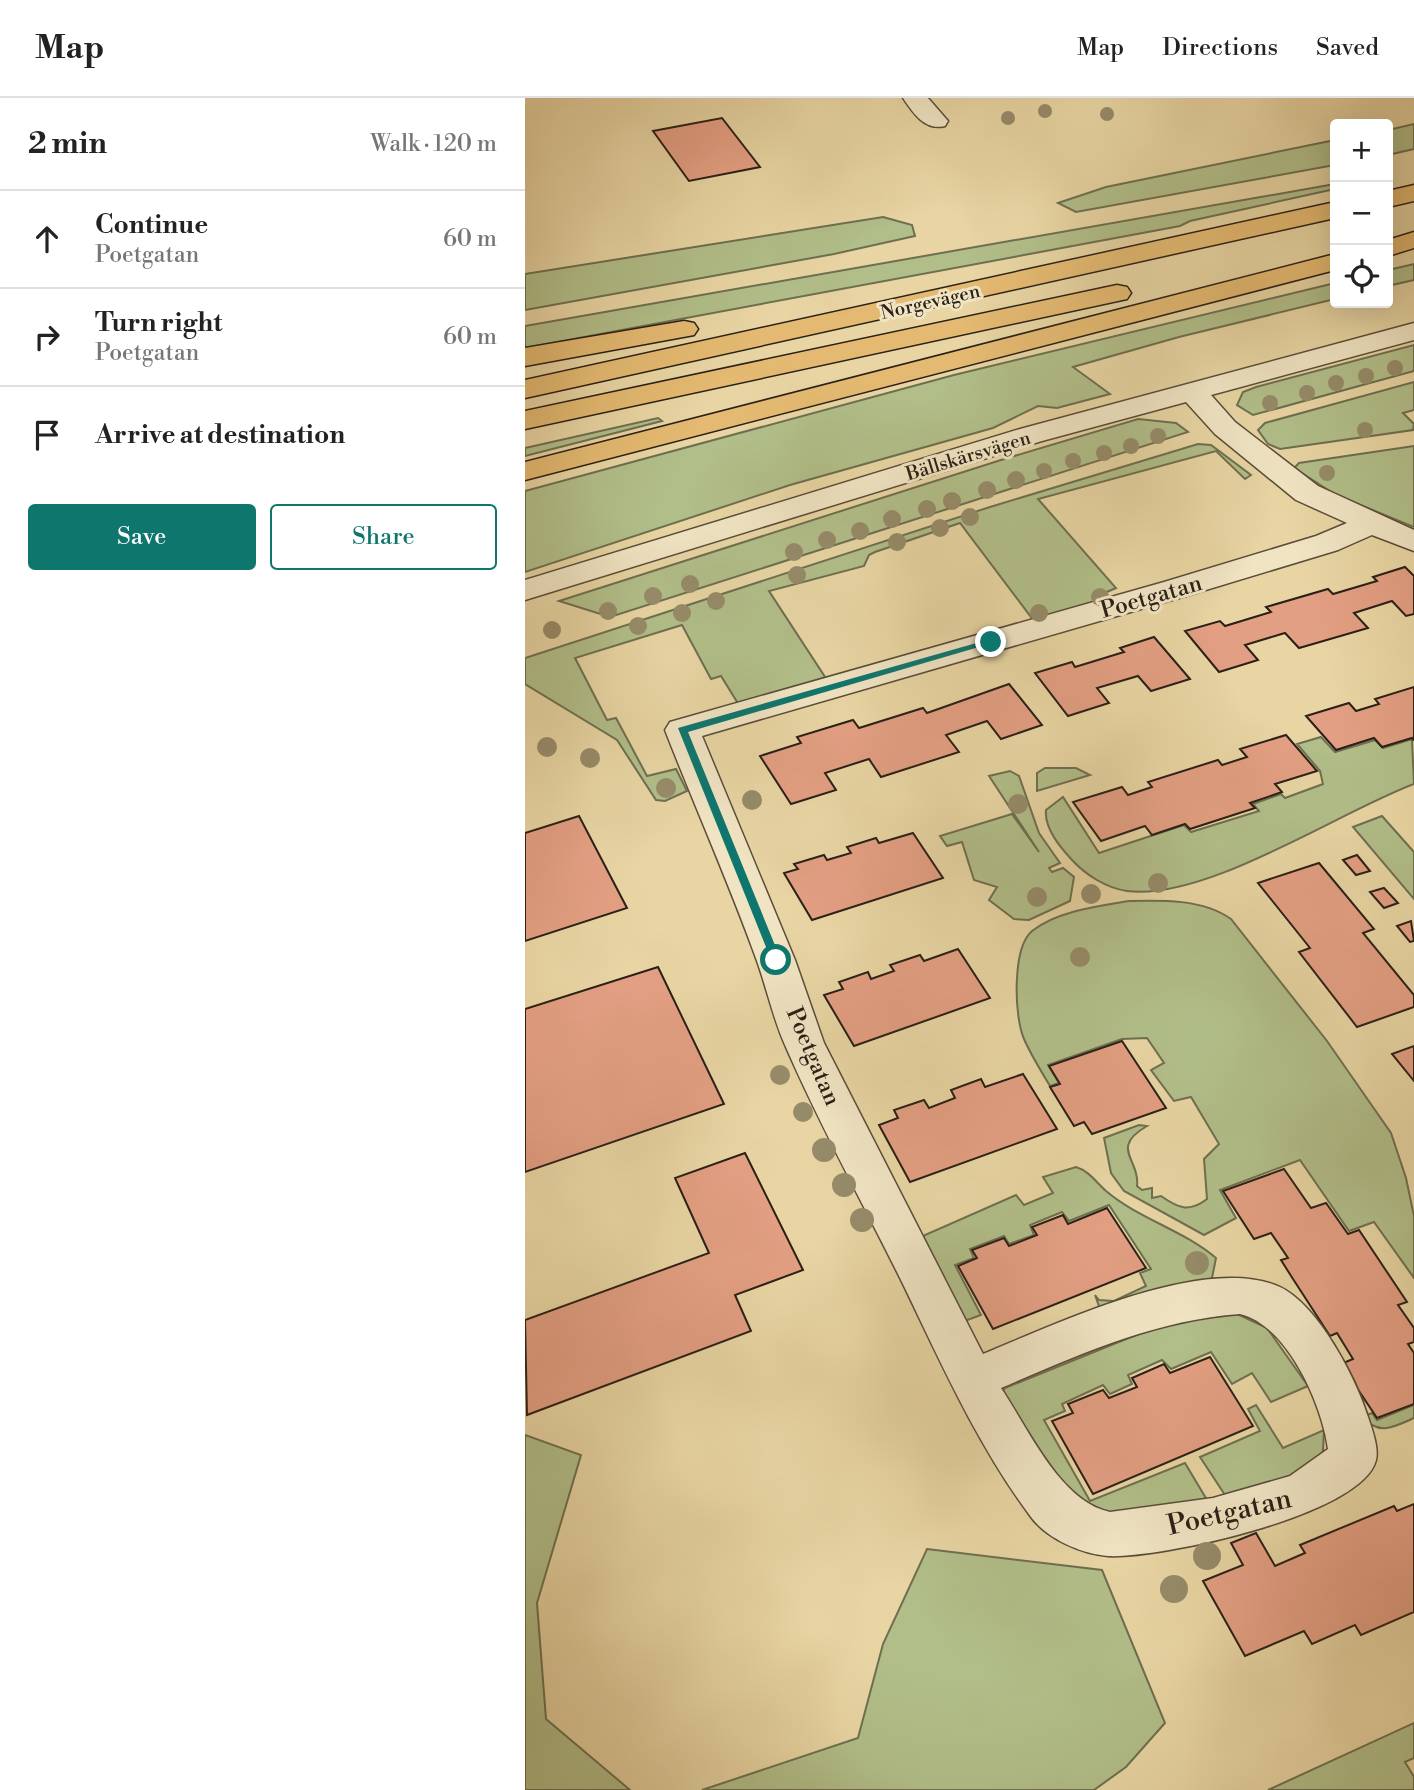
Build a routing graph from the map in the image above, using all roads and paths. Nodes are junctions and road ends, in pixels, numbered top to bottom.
1 (915, 98) edge
2 (936, 121) dead end
3 (1414, 193) edge
4 (1393, 198) edge
5 (1330, 211) edge
6 (1414, 232) edge
7 (1224, 235) junction
8 (1393, 237) edge
9 (1414, 240) edge
10 (1393, 246) edge
11 (1330, 249) edge
12 (1330, 263) edge
13 (1414, 331) edge
14 (525, 357) edge
15 (525, 389) edge
16 (1191, 390) junction
17 (525, 420) edge
18 (525, 471) edge
19 (1372, 523) junction
20 (1414, 542) edge
21 (525, 590) edge
22 (972, 1378) junction

1 - 2 street
3 - 4 highway
5 - 7 highway, Norgevägen
6 - 8 highway
7 - 14 highway
7 - 15 highway, Norgevägen
9 - 10 highway
11 - 17 highway, Norgevägen
12 - 18 highway
13 - 16 street, Bällskärsvägen
16 - 19 street
16 - 21 street, Bällskärsvägen
19 - 20 street
19 - 22 street, Poetgatan
22 - 22 street, Poetgatan

